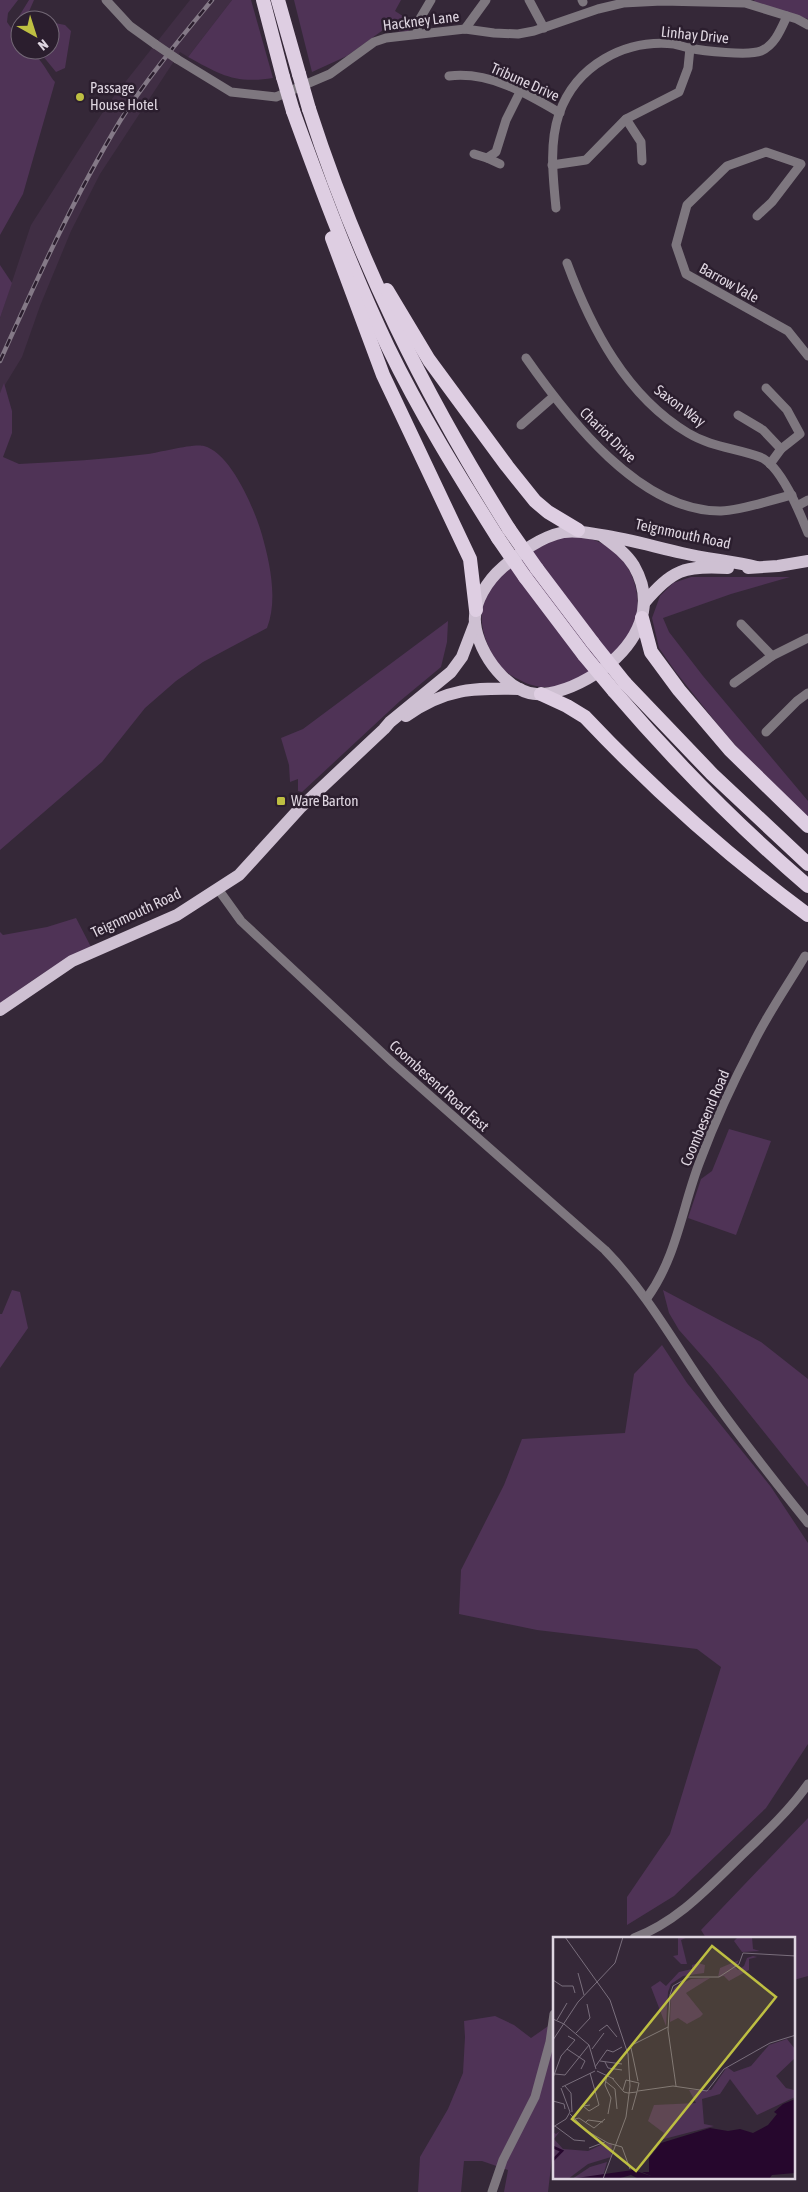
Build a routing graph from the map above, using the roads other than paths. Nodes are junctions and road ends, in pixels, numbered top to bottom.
1 (106, 0) edge
2 (263, 0) edge
3 (278, 0) edge
4 (431, 0) edge
5 (486, 0) edge
6 (529, 0) edge
7 (788, 16) junction
8 (808, 25) edge
9 (544, 28) junction
10 (465, 29) junction
11 (416, 34) junction
12 (690, 48) junction
13 (448, 76) dead end
14 (520, 92) junction
15 (560, 113) junction
16 (626, 120) junction
17 (474, 154) dead end
18 (487, 158) junction
19 (642, 161) dead end
20 (500, 164) dead end
21 (552, 166) junction
22 (322, 191) junction
23 (556, 208) dead end
24 (758, 216) dead end
25 (348, 220) junction
26 (567, 262) dead end
27 (808, 356) edge
28 (526, 358) dead end
29 (766, 388) dead end
30 (553, 397) junction
31 (738, 414) dead end
32 (521, 425) dead end
33 (781, 449) junction
34 (770, 464) junction
35 (792, 495) junction
36 (808, 500) edge
37 (797, 506) junction
38 (578, 530) junction
39 (504, 533) junction
40 (808, 533) edge
41 (601, 535) junction
42 (808, 561) edge
43 (757, 566) junction
44 (531, 573) junction
45 (644, 603) junction
46 (476, 617) junction
47 (642, 618) junction
48 (741, 624) dead end
49 (808, 638) edge
50 (772, 656) junction
51 (734, 684) dead end
52 (620, 687) junction
53 (520, 689) junction
54 (808, 693) edge
55 (541, 694) junction
56 (384, 729) junction
57 (766, 732) dead end
58 (808, 826) edge
59 (808, 864) edge
60 (808, 886) edge
61 (218, 889) junction
62 (808, 914) edge
63 (805, 956) dead end
64 (0, 1010) edge
65 (647, 1298) junction
66 (808, 1523) edge
67 (808, 1784) edge
68 (636, 1937) edge
69 (553, 2020) edge
70 (492, 2192) edge

1 - 11 street, Hackney Lane, bridge
2 - 22 highway, bridge
3 - 25 highway, bridge
4 - 11 street
5 - 10 street
6 - 9 street
7 - 8 street, Hackney Lane
7 - 9 street, Hackney Lane
7 - 12 street, Linhay Drive
9 - 10 street, Hackney Lane
10 - 11 street, Hackney Lane
12 - 15 street, Linhay Drive
12 - 16 street
13 - 14 street, Tribune Drive
14 - 15 street, Tribune Drive
14 - 18 street
15 - 21 street, Linhay Drive
16 - 19 street
16 - 21 street
17 - 18 street
18 - 20 street
21 - 23 street, Linhay Drive
22 - 39 highway
22 - 46 highway
24 - 27 street, Barrow Vale
25 - 38 highway
25 - 39 highway
26 - 34 street, Saxon Way
28 - 30 street, Chariot Drive
29 - 33 street
30 - 32 street
30 - 35 street, Chariot Drive
31 - 33 street
33 - 34 street
34 - 35 street
35 - 37 street
36 - 37 street
37 - 40 street
38 - 41 main road, Teignmouth Road
38 - 46 main road, Teignmouth Road
39 - 44 highway, bridge
41 - 43 main road, Teignmouth Road
41 - 45 main road
42 - 43 main road, Teignmouth Road
43 - 45 main road, Teignmouth Road
44 - 52 highway, bridge
44 - 52 highway, bridge
45 - 47 main road
46 - 53 main road
46 - 56 main road, Teignmouth Road
47 - 55 main road
47 - 58 highway
48 - 50 street
49 - 50 street
50 - 51 street
52 - 59 highway
52 - 60 highway
53 - 55 main road
53 - 56 main road, Teignmouth Road
54 - 57 street
55 - 62 highway
56 - 61 main road, Teignmouth Road
61 - 64 main road, Teignmouth Road
61 - 65 street, Coombesend Road East
63 - 65 street, Coombesend Road
65 - 66 street, Coombesend Road East
67 - 68 street
69 - 70 street

